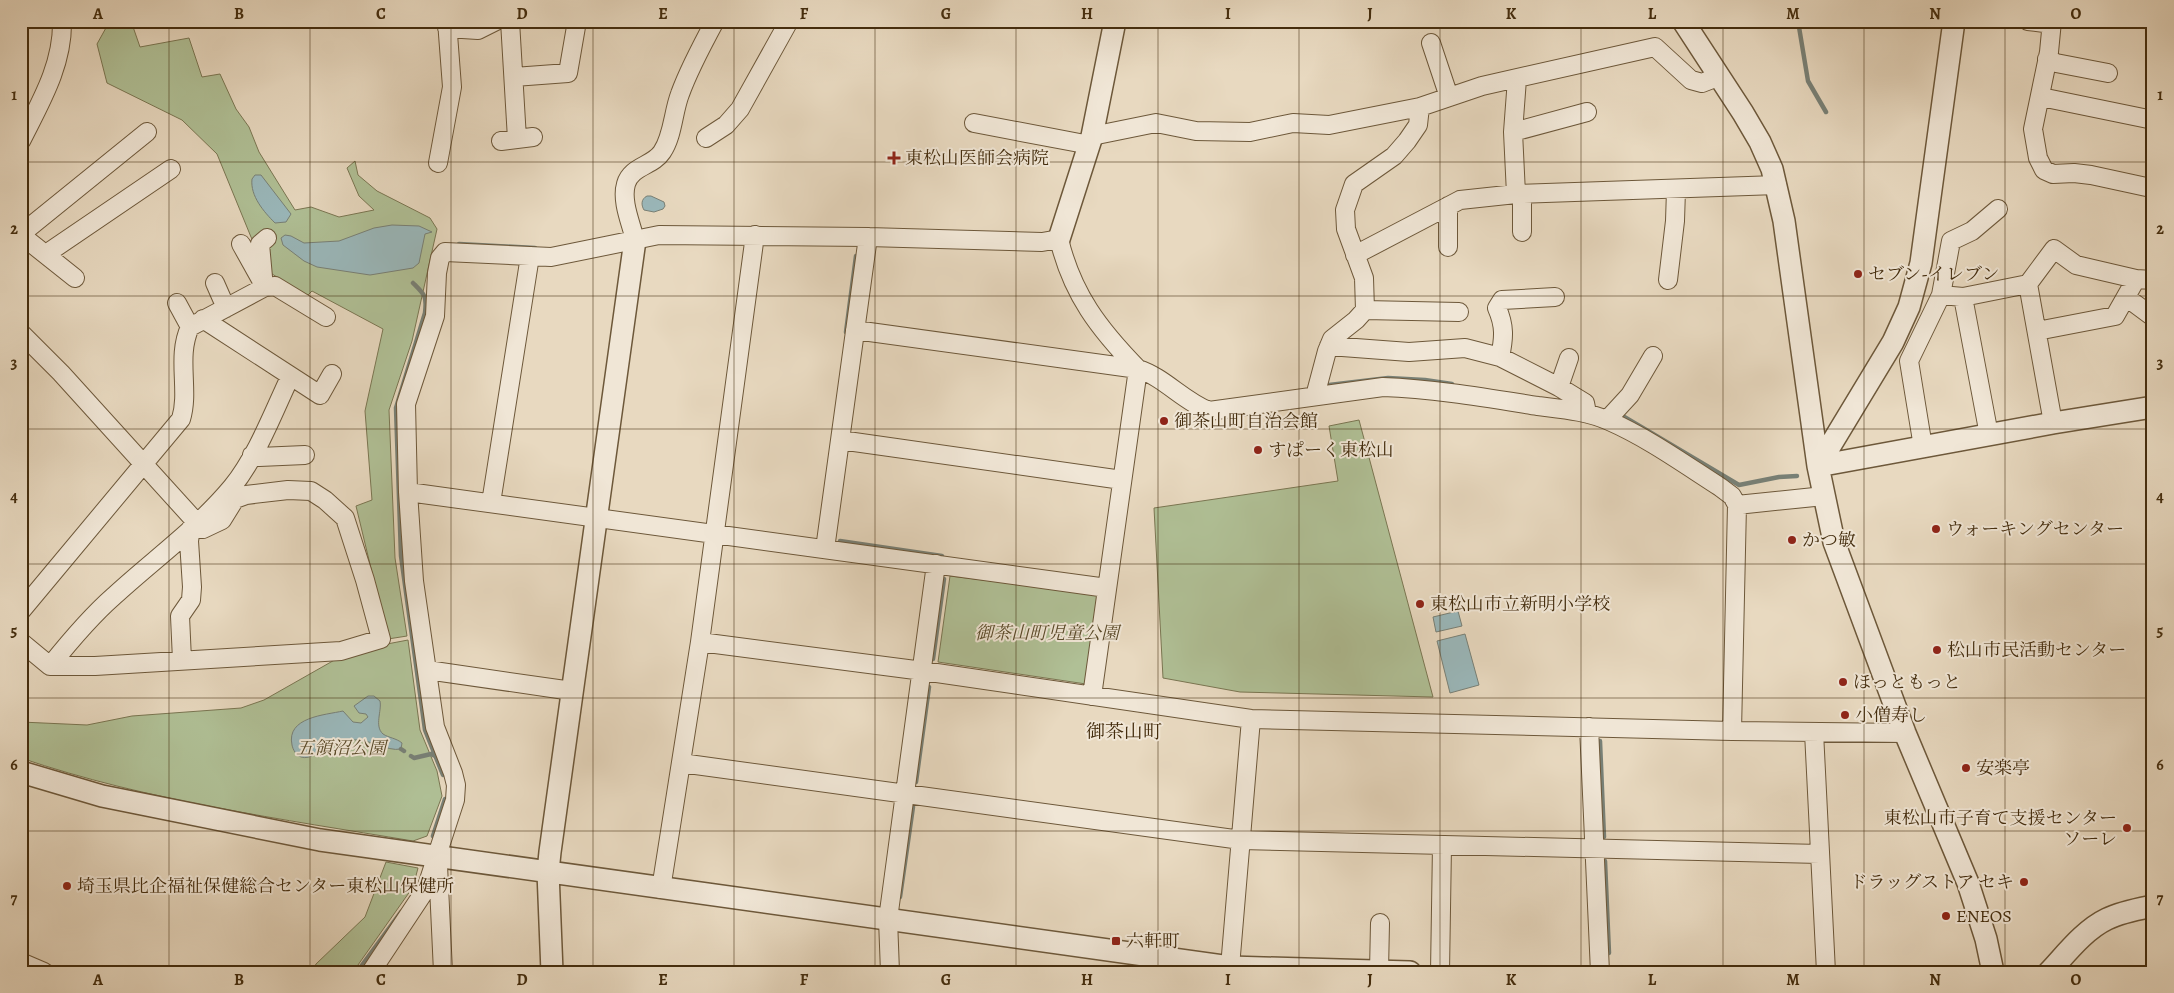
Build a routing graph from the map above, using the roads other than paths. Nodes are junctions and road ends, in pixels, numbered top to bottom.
1 (62, 21) edge
2 (496, 21) edge
3 (510, 21) edge
4 (577, 21) edge
5 (715, 21) edge
6 (789, 21) edge
7 (1115, 21) edge
8 (1683, 21) edge
9 (1954, 21) edge
10 (2028, 21) edge
11 (2052, 23) edge
12 (447, 25) edge
13 (1431, 43) dead end
14 (2047, 59) junction
15 (2108, 73) dead end
16 (1720, 76) junction
17 (514, 77) junction
18 (1517, 79) junction
19 (2041, 96) junction
20 (1449, 97) junction
21 (1420, 107) junction
22 (1587, 112) dead end
23 (2153, 120) edge
24 (974, 123) dead end
25 (147, 132) dead end
26 (1513, 132) junction
27 (706, 138) dead end
28 (517, 139) dead end
29 (1091, 141) junction
30 (21, 142) edge
31 (438, 163) dead end
32 (171, 170) dead end
33 (2153, 183) edge
34 (1777, 185) junction
35 (1676, 190) junction
36 (1519, 194) junction
37 (1448, 206) junction
38 (1998, 209) dead end
39 (1522, 232) dead end
40 (21, 235) edge
41 (755, 236) junction
42 (267, 238) dead end
43 (868, 238) junction
44 (1059, 239) junction
45 (635, 240) junction
46 (241, 244) dead end
47 (1448, 247) dead end
48 (46, 254) junction
49 (530, 256) junction
50 (1355, 256) junction
51 (75, 278) dead end
52 (1668, 280) dead end
53 (2144, 280) edge
54 (215, 283) dead end
55 (264, 284) junction
56 (2028, 284) junction
57 (1941, 295) junction
58 (1555, 297) dead end
59 (1963, 297) junction
60 (2126, 297) junction
61 (177, 303) dead end
62 (226, 308) junction
63 (1365, 310) junction
64 (1459, 312) dead end
65 (326, 317) dead end
66 (2153, 317) edge
67 (196, 323) junction
68 (855, 330) junction
69 (2037, 330) junction
70 (21, 332) edge
71 (1329, 346) junction
72 (1653, 356) dead end
73 (1500, 357) junction
74 (1569, 358) dead end
75 (1138, 370) junction
76 (332, 374) dead end
77 (290, 377) junction
78 (1560, 387) junction
79 (1315, 396) junction
80 (2153, 408) edge
81 (1586, 414) junction
82 (1607, 420) junction
83 (2053, 423) junction
84 (1989, 435) junction
85 (840, 440) junction
86 (1923, 448) junction
87 (252, 455) junction
88 (305, 455) dead end
89 (142, 464) junction
90 (1818, 466) junction
91 (1122, 480) junction
92 (408, 492) junction
93 (1824, 496) junction
94 (491, 503) junction
95 (1737, 505) junction
96 (597, 518) junction
97 (194, 525) junction
98 (714, 533) junction
99 (825, 549) junction
100 (936, 564) junction
101 (1107, 588) junction
102 (21, 611) edge
103 (21, 642) edge
104 (700, 642) junction
105 (182, 660) junction
106 (50, 666) junction
107 (427, 670) junction
108 (923, 671) junction
109 (572, 691) junction
110 (1092, 696) junction
111 (1251, 719) junction
112 (1589, 727) junction
113 (1732, 731) junction
114 (1814, 732) junction
115 (1905, 733) junction
116 (681, 763) junction
117 (21, 772) edge
118 (904, 793) junction
119 (1241, 840) junction
120 (1442, 845) junction
121 (1594, 849) junction
122 (1820, 854) junction
123 (438, 857) junction
124 (548, 872) junction
125 (661, 889) junction
126 (2153, 906) edge
127 (888, 919) junction
128 (1380, 923) dead end
129 (21, 965) edge
130 (1230, 969) edge
131 (1379, 971) edge
132 (44, 972) edge
133 (371, 972) edge
134 (443, 972) edge
135 (552, 972) edge
136 (890, 972) edge
137 (1410, 972) edge
138 (1440, 972) edge
139 (1600, 972) edge
140 (1826, 972) edge
141 (1993, 972) edge
142 (2049, 972) edge

1 - 30 street
2 - 12 street
3 - 17 street
4 - 17 street
5 - 45 street
6 - 27 street
7 - 29 street
8 - 16 street
9 - 90 street
10 - 11 street
11 - 14 street
12 - 31 street
13 - 20 street
14 - 15 street
14 - 19 street
16 - 18 street
16 - 34 street
17 - 28 street
18 - 20 street
18 - 26 street
19 - 23 street
19 - 33 street
20 - 21 street
21 - 29 street
21 - 50 street
22 - 26 street
24 - 29 street
25 - 40 street
26 - 36 street
29 - 44 street
32 - 48 street
34 - 35 street
34 - 90 street
35 - 36 street
35 - 52 street
36 - 37 street
36 - 39 street
37 - 47 street
37 - 50 street
38 - 57 street
40 - 48 street
41 - 43 street
41 - 45 street
41 - 98 street
42 - 55 street
43 - 44 street
43 - 68 street
44 - 75 street
45 - 49 street
45 - 96 street
46 - 55 street
48 - 51 street
49 - 92 street
49 - 94 street
50 - 63 street
53 - 56 street
53 - 60 street
54 - 62 street
55 - 62 street
55 - 65 street
56 - 59 street
56 - 69 street
57 - 59 street
57 - 86 street
58 - 73 street
59 - 84 street
60 - 66 street
60 - 69 street
61 - 67 street
62 - 67 street
63 - 64 street
63 - 71 street
67 - 77 street
67 - 89 street
68 - 75 street
68 - 85 street
69 - 83 street
70 - 89 street
71 - 73 street
71 - 79 street
72 - 82 street
73 - 78 street
74 - 78 street
75 - 79 street
75 - 91 street
76 - 77 street
77 - 87 street
78 - 81 street
79 - 81 street
80 - 83 street
81 - 82 street
82 - 95 street
83 - 84 street
84 - 86 street
85 - 91 street
85 - 99 street
86 - 90 street
87 - 88 street
87 - 97 street
89 - 97 street
89 - 102 street
90 - 93 street
91 - 101 street
92 - 94 street
92 - 107 street
93 - 95 street
93 - 115 street
94 - 96 street
95 - 113 street
96 - 98 street
96 - 109 street
97 - 105 street
97 - 105 street
97 - 106 street
98 - 99 street
98 - 104 street
99 - 100 street
100 - 101 street
100 - 108 street
101 - 110 street
103 - 106 street
104 - 108 street
104 - 116 street
105 - 106 street
107 - 109 street
107 - 123 street
108 - 110 street
108 - 118 street
109 - 124 street
110 - 111 street
111 - 112 street
111 - 119 street
112 - 113 street
112 - 121 street
113 - 114 street
114 - 115 street
114 - 122 street
115 - 141 street
116 - 118 street
116 - 125 street
117 - 123 street
118 - 119 street
118 - 127 street
119 - 120 street
119 - 130 street
120 - 121 street
120 - 138 street
121 - 122 street
121 - 139 street
122 - 140 street
123 - 124 street
123 - 133 street
123 - 134 street
124 - 125 street
124 - 135 street
125 - 127 street
126 - 142 street
127 - 130 street
127 - 136 street
128 - 131 street
129 - 132 street
130 - 131 street
131 - 137 street

